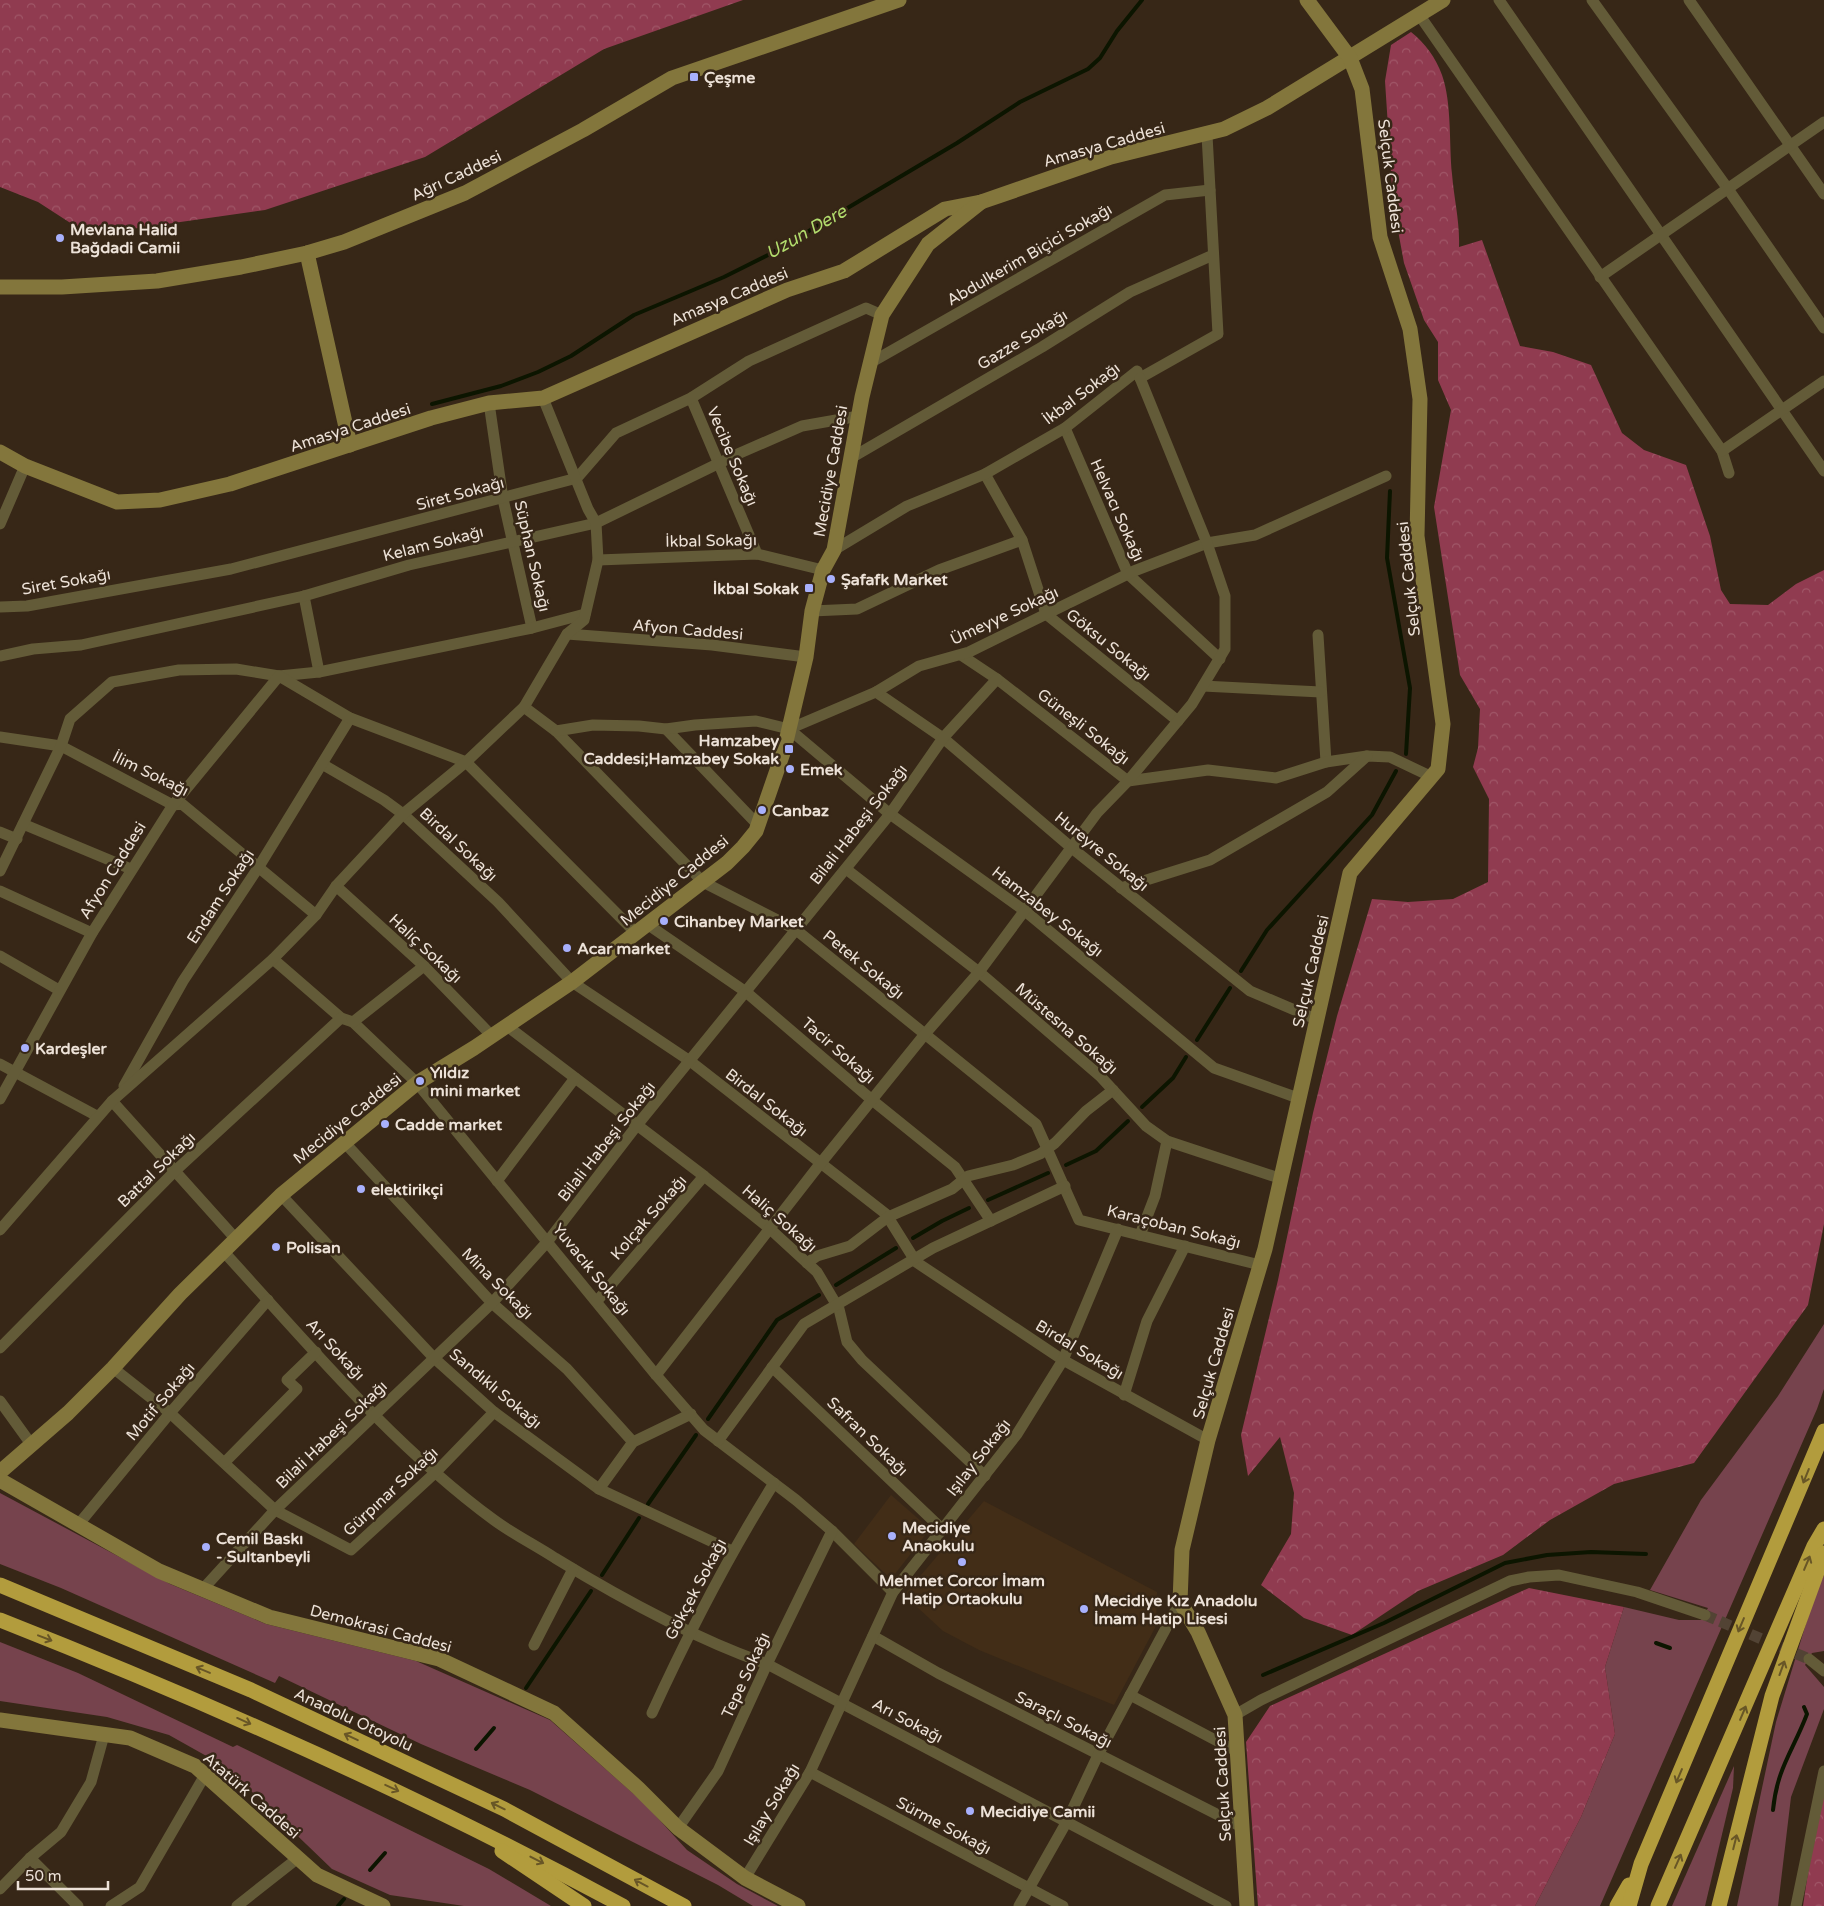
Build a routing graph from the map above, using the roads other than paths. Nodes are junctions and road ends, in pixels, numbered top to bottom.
1 (899, 0) edge
2 (1306, 0) edge
3 (1443, 0) edge
4 (1499, 0) edge
5 (1592, 0) edge
6 (1689, 0) edge
7 (1420, 16) junction
8 (1350, 58) junction
9 (1824, 122) edge
10 (1207, 135) junction
11 (1791, 145) junction
12 (1728, 188) junction
13 (1210, 190) junction
14 (1824, 194) edge
15 (981, 202) junction
16 (1661, 235) junction
17 (307, 253) junction
18 (1213, 255) junction
19 (1600, 277) junction
20 (0, 287) edge
21 (882, 315) junction
22 (1824, 328) edge
23 (870, 364) junction
24 (1140, 378) junction
25 (1824, 381) edge
26 (543, 398) junction
27 (691, 398) junction
28 (488, 403) junction
29 (1782, 409) junction
30 (858, 416) junction
31 (1064, 428) junction
32 (350, 445) junction
33 (1722, 451) junction
34 (0, 452) edge
35 (851, 458) junction
36 (719, 464) junction
37 (25, 466) junction
38 (1824, 471) edge
39 (1729, 473) dead end
40 (985, 474) junction
41 (1386, 476) dead end
42 (577, 478) junction
43 (502, 499) junction
44 (596, 523) junction
45 (0, 524) edge
46 (513, 540) junction
47 (1022, 540) junction
48 (1206, 543) junction
49 (834, 550) junction
50 (757, 554) junction
51 (598, 560) junction
52 (823, 570) junction
53 (1128, 574) junction
54 (304, 596) junction
55 (0, 607) edge
56 (812, 611) junction
57 (585, 614) junction
58 (1046, 614) junction
59 (532, 628) junction
60 (567, 634) junction
61 (1318, 635) dead end
62 (962, 655) junction
63 (0, 656) edge
64 (806, 657) junction
65 (1220, 658) junction
66 (319, 672) junction
67 (279, 676) junction
68 (997, 679) junction
69 (1204, 686) junction
70 (876, 692) junction
71 (1321, 692) junction
72 (524, 707) junction
73 (350, 718) junction
74 (1178, 721) junction
75 (666, 729) junction
76 (789, 730) junction
77 (556, 731) junction
78 (0, 737) edge
79 (943, 738) junction
80 (61, 746) junction
81 (1367, 756) junction
82 (466, 762) junction
83 (1326, 762) junction
84 (322, 764) junction
85 (1432, 777) junction
86 (1128, 781) junction
87 (173, 805) junction
88 (403, 814) junction
89 (890, 814) junction
90 (23, 824) junction
91 (758, 825) junction
92 (0, 832) edge
93 (16, 839) junction
94 (1072, 849) junction
95 (258, 868) junction
96 (131, 869) junction
97 (846, 869) junction
98 (0, 870) edge
99 (703, 882) junction
100 (336, 886) junction
101 (1121, 888) junction
102 (0, 892) edge
103 (1025, 911) junction
104 (316, 915) junction
105 (641, 929) junction
106 (795, 929) junction
107 (92, 933) junction
108 (0, 956) edge
109 (273, 959) junction
110 (424, 966) junction
111 (979, 972) junction
112 (572, 982) junction
113 (59, 990) junction
114 (746, 992) junction
115 (341, 1018) junction
116 (1318, 1020) junction
117 (352, 1022) junction
118 (507, 1026) junction
119 (925, 1034) junction
120 (492, 1036) junction
121 (690, 1061) junction
122 (0, 1064) edge
123 (16, 1072) junction
124 (575, 1078) junction
125 (417, 1083) junction
126 (1113, 1090) junction
127 (116, 1098) junction
128 (1298, 1098) junction
129 (0, 1100) edge
130 (872, 1100) junction
131 (98, 1116) junction
132 (638, 1124) junction
133 (1167, 1141) junction
134 (345, 1143) junction
135 (1048, 1149) junction
136 (820, 1164) junction
137 (175, 1171) junction
138 (704, 1176) junction
139 (964, 1179) junction
140 (1282, 1179) junction
141 (497, 1181) junction
142 (1064, 1186) junction
143 (281, 1195) junction
144 (888, 1217) junction
145 (1079, 1220) joint
146 (991, 1221) junction
147 (769, 1228) junction
148 (1118, 1229) junction
149 (0, 1230) edge
150 (1140, 1235) junction
151 (235, 1238) junction
152 (548, 1241) junction
153 (1185, 1246) junction
154 (224, 1252) junction
155 (914, 1259) junction
156 (807, 1263) junction
157 (1260, 1265) junction
158 (268, 1300) junction
159 (598, 1301) junction
160 (492, 1303) junction
161 (837, 1304) junction
162 (0, 1348) edge
163 (316, 1352) junction
164 (434, 1358) junction
165 (1063, 1360) junction
166 (772, 1367) junction
167 (113, 1368) junction
168 (656, 1374) junction
169 (1124, 1395) junction
170 (0, 1401) edge
171 (494, 1412) junction
172 (170, 1414) junction
173 (375, 1414) junction
174 (691, 1414) junction
175 (1824, 1431) edge
176 (1208, 1440) junction
177 (718, 1441) junction
178 (633, 1442) junction
179 (31, 1444) junction
180 (225, 1462) junction
181 (0, 1472) edge
182 (436, 1472) junction
183 (985, 1476) junction
184 (0, 1480) edge
185 (774, 1484) junction
186 (599, 1488) junction
187 (275, 1510) junction
188 (78, 1525) junction
189 (942, 1529) junction
190 (1824, 1529) edge
191 (832, 1531) junction
192 (732, 1551) junction
193 (1824, 1553) edge
194 (573, 1569) junction
195 (0, 1585) edge
196 (203, 1590) junction
197 (893, 1592) junction
198 (1180, 1602) junction
199 (1704, 1615) tunnel mouth
200 (0, 1620) edge
201 (690, 1630) junction
202 (873, 1636) junction
203 (534, 1645) dead end
204 (1809, 1659) tunnel mouth
205 (767, 1664) junction
206 (1824, 1670) edge
207 (1130, 1695) junction
208 (841, 1703) junction
209 (652, 1713) dead end
210 (1235, 1715) junction
211 (0, 1720) edge
212 (104, 1735) junction
213 (1238, 1752) junction
214 (1098, 1754) junction
215 (1824, 1771) edge
216 (810, 1772) junction
217 (205, 1774) junction
218 (458, 1819) junction
219 (1066, 1823) junction
220 (1242, 1827) junction
221 (678, 1828) junction
222 (30, 1858) junction
223 (298, 1858) junction
224 (1641, 1864) junction
225 (4, 1875) edge
226 (745, 1878) junction
227 (0, 1888) edge
228 (1029, 1889) junction
229 (78, 1906) edge
230 (111, 1906) edge
231 (237, 1906) edge
232 (383, 1906) edge
233 (584, 1906) edge
234 (623, 1906) edge
235 (684, 1906) edge
236 (798, 1906) edge
237 (1019, 1906) edge
238 (1063, 1906) edge
239 (1226, 1906) edge
240 (1247, 1906) edge
241 (1616, 1906) edge
242 (1629, 1906) edge
243 (1658, 1906) edge
244 (1719, 1906) edge
245 (1796, 1906) edge

1 - 17 street, Ağrı Caddesi
2 - 8 street
3 - 7 street, Amasya Caddesi
4 - 16 street
5 - 12 street
6 - 11 street
7 - 8 street, Amasya Caddesi
7 - 19 street
8 - 10 street, Amasya Caddesi
8 - 85 street, Selçuk Caddesi
9 - 11 street
10 - 13 street, İkbal Sokağı
10 - 15 street, Amasya Caddesi
11 - 12 street
11 - 14 street
12 - 16 street
12 - 22 street
13 - 18 street, İkbal Sokağı
13 - 23 street, Abdulkerim Biçici Sokağı
15 - 21 street, Mecidiye Caddesi
15 - 26 street, Amasya Caddesi
16 - 19 street
16 - 29 street
17 - 20 street, Ağrı Caddesi
17 - 32 street
18 - 24 street, İkbal Sokağı
18 - 35 street, Gazze Sokağı
19 - 33 street
21 - 23 street, Mecidiye Caddesi
21 - 27 street
23 - 30 street, Mecidiye Caddesi
24 - 31 street, İkbal Sokağı
24 - 48 street
25 - 29 street
26 - 28 street, Amasya Caddesi
26 - 42 street
27 - 36 street, Vecibe Sokağı
27 - 42 street
28 - 32 street, Amasya Caddesi
28 - 43 street, Süphan Sokağı
29 - 33 street
29 - 38 street
30 - 35 street, Mecidiye Caddesi
30 - 36 street, Kelam Sokağı
31 - 40 street, İkbal Sokağı
31 - 53 street, Helvacı Sokağı
32 - 37 street, Amasya Caddesi
33 - 39 street
34 - 37 street, Amasya Caddesi
35 - 49 street, Mecidiye Caddesi
36 - 44 street, Kelam Sokağı
36 - 50 street, Vecibe Sokağı
37 - 45 street
40 - 47 street, Göksu Sokağı
40 - 49 street, İkbal Sokağı
41 - 48 street, Ümeyye Sokağı
42 - 43 street, Siret Sokağı
42 - 44 street
43 - 46 street, Süphan Sokağı
43 - 55 street, Siret Sokağı
44 - 46 street, Kelam Sokağı
44 - 51 street
46 - 54 street, Kelam Sokağı
46 - 59 street, Süphan Sokağı
47 - 56 street
47 - 58 street, Göksu Sokağı
48 - 53 street, Ümeyye Sokağı
48 - 65 street
49 - 52 street, Mecidiye Caddesi
50 - 51 street, İkbal Sokağı
50 - 52 street, İkbal Sokağı
51 - 57 street
52 - 56 street, Mecidiye Caddesi
53 - 58 street, Ümeyye Sokağı
53 - 65 street, Helvacı Sokağı
54 - 63 street, Kelam Sokağı
54 - 66 street
56 - 64 street, Mecidiye Caddesi
57 - 59 street
57 - 60 street
58 - 62 street, Ümeyye Sokağı
58 - 74 street, Göksu Sokağı
59 - 66 street
60 - 64 street, Afyon Caddesi
60 - 72 street
61 - 71 street
62 - 68 street, Güneşli Sokağı
62 - 70 street, Ümeyye Sokağı
64 - 76 street, Mecidiye Caddesi
65 - 69 street
66 - 67 street
67 - 73 street
67 - 80 street
67 - 87 street, Afyon Caddesi
68 - 79 street, Bilali Habeşi Sokağı
68 - 86 street, Güneşli Sokağı
69 - 71 street
69 - 74 street
70 - 76 street, Ümeyye Sokağı
70 - 79 street, Hureyre Sokağı
71 - 83 street
72 - 77 street, Petek Sokağı
72 - 82 street
73 - 82 street
73 - 84 street, Endam Sokağı
74 - 86 street
75 - 76 street
75 - 77 street
75 - 91 street
76 - 89 street, Hamzabey Sokağı
76 - 91 street, Mecidiye Caddesi
77 - 99 street, Petek Sokağı
78 - 80 street, İlim Sokağı
79 - 89 street, Bilali Habeşi Sokağı
79 - 94 street, Hureyre Sokağı
80 - 87 street, İlim Sokağı
80 - 90 street
81 - 83 street, Güneşli Sokağı
81 - 85 street, Güneşli Sokağı
81 - 101 street
82 - 88 street
82 - 105 street, Tacir Sokağı
83 - 86 street, Güneşli Sokağı
84 - 88 street, Birdal Sokağı
84 - 95 street, Endam Sokağı
85 - 116 street, Selçuk Caddesi
86 - 94 street
87 - 95 street, İlim Sokağı
87 - 96 street, Afyon Caddesi
88 - 100 street
88 - 112 street, Birdal Sokağı
89 - 97 street, Bilali Habeşi Sokağı
89 - 103 street, Hamzabey Sokağı
90 - 93 street
90 - 96 street
91 - 99 street, Mecidiye Caddesi
92 - 93 street
93 - 98 street
94 - 101 street, Hureyre Sokağı
94 - 103 street
95 - 104 street, İlim Sokağı
95 - 127 street, Endam Sokağı
96 - 107 street, Afyon Caddesi
97 - 106 street, Bilali Habeşi Sokağı
97 - 111 street, Müstesna Sokağı
99 - 105 street, Mecidiye Caddesi
99 - 106 street, Petek Sokağı
100 - 104 street
100 - 110 street, Haliç Sokağı
101 - 116 street, Hureyre Sokağı
102 - 107 street
103 - 111 street
103 - 128 street, Hamzabey Sokağı
104 - 109 street
105 - 112 street, Mecidiye Caddesi
105 - 114 street, Tacir Sokağı
106 - 114 street, Bilali Habeşi Sokağı
106 - 119 street, Petek Sokağı
107 - 113 street, Afyon Caddesi
108 - 113 street
109 - 115 street, Yuvacık Sokağı
109 - 127 street
110 - 117 street
110 - 120 street, Haliç Sokağı
111 - 119 street
111 - 126 street, Müstesna Sokağı
112 - 118 street, Mecidiye Caddesi
112 - 121 street, Birdal Sokağı
113 - 123 street, Afyon Caddesi
114 - 121 street, Bilali Habeşi Sokağı
114 - 130 street, Tacir Sokağı
115 - 117 street, Yuvacık Sokağı
115 - 137 street, Battal Sokağı
116 - 128 street, Selçuk Caddesi
117 - 125 street, Yuvacık Sokağı
118 - 120 street, Mecidiye Caddesi
118 - 124 street, Haliç Sokağı
119 - 130 street
119 - 135 street, Petek Sokağı
120 - 125 street, Mecidiye Caddesi
121 - 132 street, Bilali Habeşi Sokağı
121 - 136 street, Birdal Sokağı
122 - 123 street
123 - 129 street, Afyon Caddesi
123 - 131 street
124 - 132 street, Haliç Sokağı
124 - 141 street
125 - 134 street, Mecidiye Caddesi
125 - 141 street, Yuvacık Sokağı
126 - 133 street, Müstesna Sokağı
126 - 135 street
127 - 131 street
127 - 137 street
128 - 140 street, Selçuk Caddesi
130 - 136 street
130 - 139 street, Tacir Sokağı
131 - 149 street
132 - 138 street, Haliç Sokağı
132 - 152 street, Bilali Habeşi Sokağı
133 - 140 street, Müstesna Sokağı
133 - 150 street
134 - 143 street, Mecidiye Caddesi
134 - 160 street, Mina Sokağı
135 - 139 street
135 - 142 street, Petek Sokağı
136 - 144 street, Birdal Sokağı
136 - 147 street
137 - 151 street
137 - 162 street, Battal Sokağı
138 - 147 street, Haliç Sokağı
138 - 159 street, Kolçak Sokağı
139 - 144 street
139 - 146 street, Tacir Sokağı
140 - 157 street, Selçuk Caddesi
141 - 152 street, Yuvacık Sokağı
142 - 145 street, Petek Sokağı
142 - 146 street
143 - 151 street, Mecidiye Caddesi
143 - 164 street, Sandıklı Sokağı
144 - 155 street, Birdal Sokağı
144 - 156 street
145 - 148 street, Karaçoban Sokağı
146 - 155 street
147 - 156 street, Haliç Sokağı
147 - 168 street
148 - 150 street, Karaçoban Sokağı
148 - 165 street, Işılay Sokağı
150 - 153 street, Karaçoban Sokağı
151 - 154 street, Mecidiye Caddesi
152 - 159 street, Yuvacık Sokağı
152 - 160 street, Bilali Habeşi Sokağı
153 - 157 street, Karaçoban Sokağı
153 - 169 street
154 - 158 street, Arı Sokağı
154 - 167 street, Mecidiye Caddesi
155 - 161 street
155 - 165 street, Birdal Sokağı
156 - 161 street, Haliç Sokağı
157 - 176 street, Selçuk Caddesi
158 - 163 street, Arı Sokağı
158 - 172 street, Motif Sokağı
159 - 168 street, Yuvacık Sokağı
160 - 164 street, Bilali Habeşi Sokağı
160 - 178 street, Mina Sokağı
161 - 166 street
161 - 183 street, Haliç Sokağı
163 - 173 street, Arı Sokağı
163 - 180 street
164 - 171 street, Sandıklı Sokağı
164 - 173 street, Bilali Habeşi Sokağı
165 - 169 street, Birdal Sokağı
165 - 183 street, Işılay Sokağı
166 - 177 street
166 - 189 street, Safran Sokağı
167 - 172 street, Gürpınar Sokağı
167 - 179 street, Mecidiye Caddesi
168 - 174 street, Yuvacık Sokağı
169 - 176 street, Birdal Sokağı
170 - 179 street
171 - 182 street, Gürpınar Sokağı
171 - 186 street, Sandıklı Sokağı
172 - 180 street, Gürpınar Sokağı
172 - 188 street, Motif Sokağı
173 - 182 street, Arı Sokağı
173 - 187 street, Bilali Habeşi Sokağı
174 - 177 street, Yuvacık Sokağı
174 - 178 street
175 -> 224 highway
176 - 198 street, Selçuk Caddesi
177 - 185 street, Yuvacık Sokağı
178 - 186 street
179 - 181 street, Mecidiye Caddesi
180 - 187 street, Gürpınar Sokağı
182 - 187 street, Gürpınar Sokağı
182 - 194 street, Arı Sokağı
183 - 189 street, Işılay Sokağı
184 - 188 street, Demokrasi Caddesi
185 - 191 street, Yuvacık Sokağı
185 - 192 street, Gökçek Sokağı
186 - 192 street, Sandıklı Sokağı
187 - 196 street, Bilali Habeşi Sokağı
188 - 196 street, Demokrasi Caddesi
189 - 197 street, Işılay Sokağı
243 -> 190 highway
191 - 197 street, Yuvacık Sokağı
191 - 205 street, Tepe Sokağı
192 - 201 street, Gökçek Sokağı
244 -> 193 highway
194 - 201 street, Arı Sokağı
194 - 203 street
235 -> 195 highway, Anadolu Otoyolu
196 - 221 street, Demokrasi Caddesi
197 - 202 street, Işılay Sokağı
198 - 207 street
198 - 210 street, Selçuk Caddesi
199 - 210 street
200 -> 218 highway
201 - 205 street, Arı Sokağı
201 - 209 street, Gökçek Sokağı
202 - 208 street, Işılay Sokağı
202 - 214 street, Saraçlı Sokağı
204 - 206 street
205 - 208 street, Arı Sokağı
205 - 221 street, Tepe Sokağı
207 - 213 street
207 - 214 street
208 - 216 street, Işılay Sokağı
208 - 219 street, Arı Sokağı
210 - 213 street, Selçuk Caddesi
211 - 212 street, Atatürk Caddesi
212 - 217 street, Atatürk Caddesi
212 - 222 street
213 - 220 street, Selçuk Caddesi
214 - 219 street
214 - 220 street, Saraçlı Sokağı
215 - 245 street
216 - 226 street, Işılay Sokağı
216 - 228 street, Sürme Sokağı
217 - 223 street, Atatürk Caddesi
217 - 230 street
218 - 233 highway
218 -> 234 highway
219 - 228 street
219 - 239 street, Arı Sokağı
220 - 240 street, Selçuk Caddesi
221 - 226 street, Demokrasi Caddesi
222 - 225 street
222 - 229 street
223 - 231 street
223 - 232 street, Atatürk Caddesi
224 - 241 highway
224 - 242 highway
225 - 227 street
226 - 236 street, Demokrasi Caddesi
228 - 237 street
228 - 238 street, Sürme Sokağı

